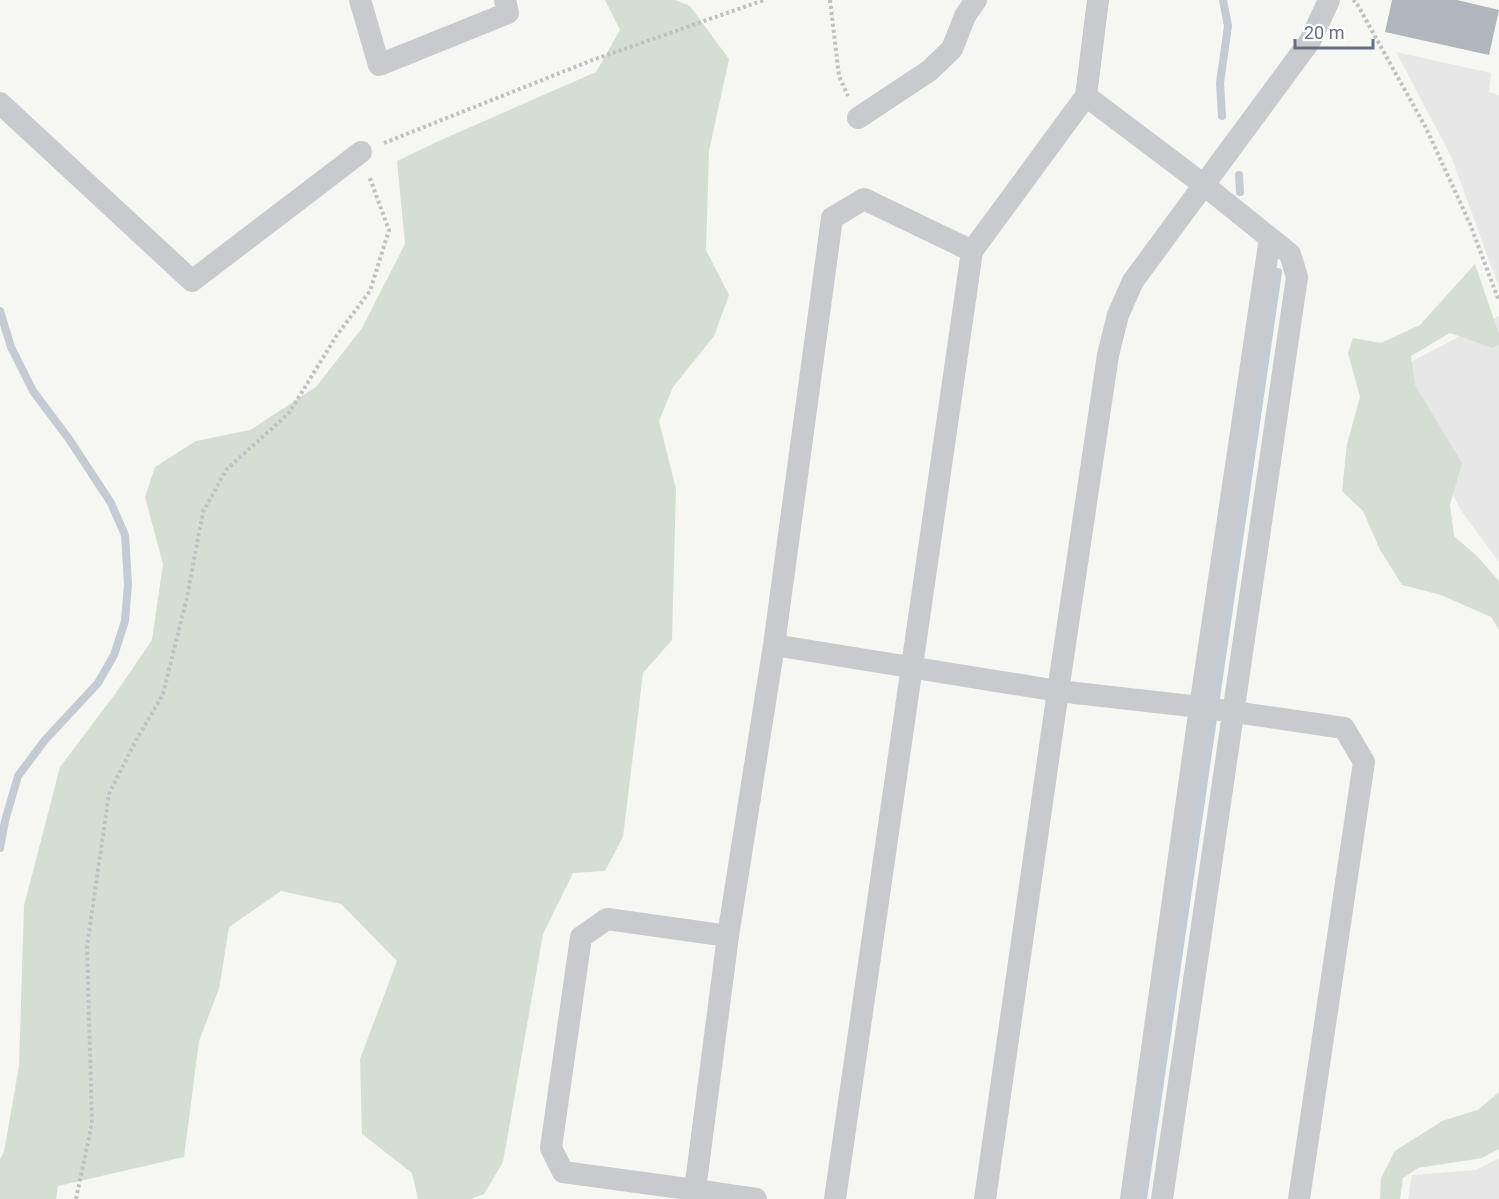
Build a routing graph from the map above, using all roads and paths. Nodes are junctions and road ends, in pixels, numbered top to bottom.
1 (360, 0) edge
2 (504, 0) edge
3 (764, 0) edge
4 (830, 0) edge
5 (976, 0) edge
6 (1098, 0) edge
7 (1329, 0) edge
8 (1353, 0) edge
9 (1086, 96) junction
10 (0, 103) edge
11 (858, 118) joint
12 (361, 152) junction
13 (1204, 185) junction
14 (1270, 238) junction
15 (972, 251) junction
16 (1499, 301) edge
17 (774, 645) junction
18 (913, 666) junction
19 (1058, 690) junction
20 (1200, 706) junction
21 (1232, 712) junction
22 (728, 936) junction
23 (695, 1190) junction
24 (76, 1199) edge
25 (756, 1199) edge
26 (835, 1199) edge
27 (985, 1199) edge
28 (1131, 1199) edge
29 (1162, 1199) edge
30 (1299, 1199) edge

1 - 2 street
3 - 12 path
4 - 11 path
5 - 11 street
6 - 9 street
7 - 13 street
8 - 16 path
9 - 13 street
9 - 15 street
10 - 12 street
12 - 24 path
13 - 14 street
13 - 19 street
14 - 20 street
14 - 21 street
15 - 17 street
15 - 18 street
17 - 18 street
17 - 22 street
18 - 19 street
18 - 26 street
19 - 20 street
19 - 27 street
20 - 21 street
20 - 28 street
21 - 29 street
21 - 30 street
22 - 23 street
22 - 23 street
23 - 25 street

